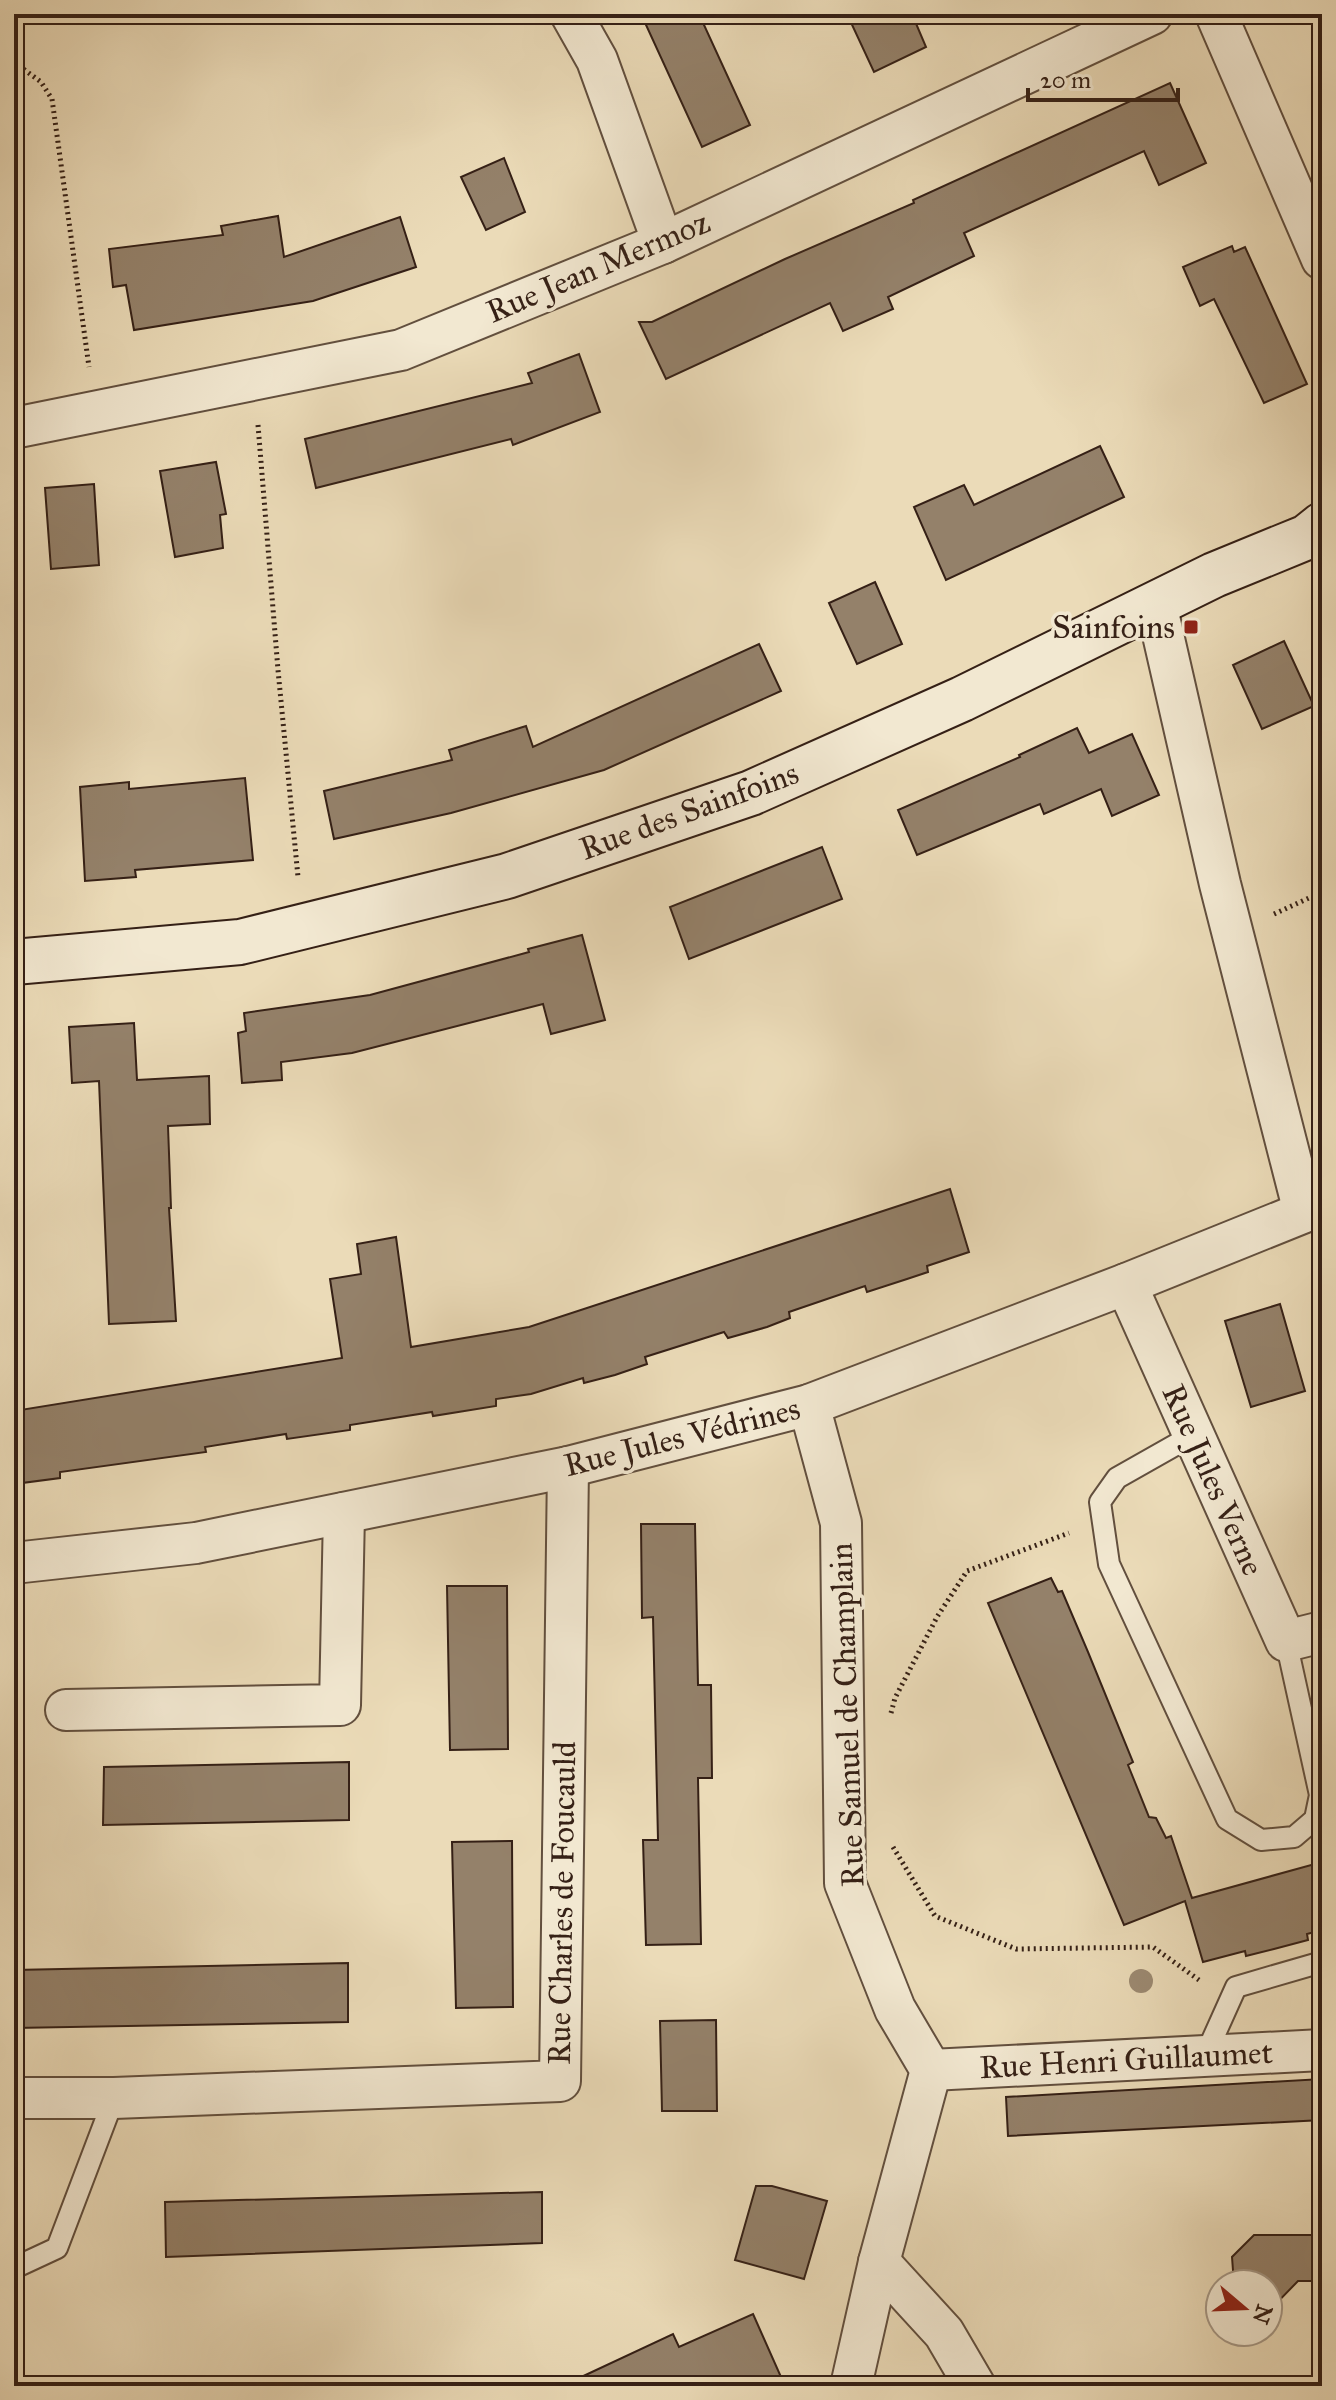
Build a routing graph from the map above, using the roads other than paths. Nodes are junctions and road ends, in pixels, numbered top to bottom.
1 (571, 14) edge
2 (1152, 14) edge
3 (1216, 14) edge
4 (663, 243) junction
5 (1322, 259) edge
6 (14, 428) edge
7 (1322, 525) edge
8 (1156, 604) junction
9 (14, 962) edge
10 (1313, 1208) edge
11 (1126, 1284) junction
12 (809, 1405) junction
13 (1193, 1435) junction
14 (568, 1467) junction
15 (344, 1513) junction
16 (14, 1563) edge
17 (1304, 1637) edge
18 (66, 1710) dead end
19 (1322, 1962) edge
20 (1322, 2050) edge
21 (1205, 2056) junction
22 (931, 2070) junction
23 (14, 2098) edge
24 (114, 2098) junction
25 (879, 2262) junction
26 (14, 2268) edge
27 (851, 2386) edge
28 (975, 2386) edge

1 - 4 street
2 - 4 street, Rue Jean Mermoz
3 - 5 street
4 - 6 street, Rue Jean Mermoz
7 - 8 street, Rue des Sainfoins
8 - 9 street, Rue des Sainfoins
8 - 10 street
10 - 11 street, Rue Jules Védrines
11 - 12 street, Rue Jules Védrines
11 - 13 street, Rue Jules Verne
12 - 14 street, Rue Jules Védrines
12 - 22 street, Rue Samuel de Champlain
13 - 17 street, Rue Jules Verne
13 - 17 lane
14 - 15 street, Rue Jules Védrines
14 - 24 street, Rue Charles de Foucauld
15 - 16 street, Rue Jules Védrines
15 - 18 street
19 - 21 lane
20 - 21 street, Rue Henri Guillaumet
21 - 22 street, Rue Henri Guillaumet
22 - 25 street
23 - 24 street, Rue Charles de Foucauld
24 - 26 lane
25 - 27 street
25 - 28 street

